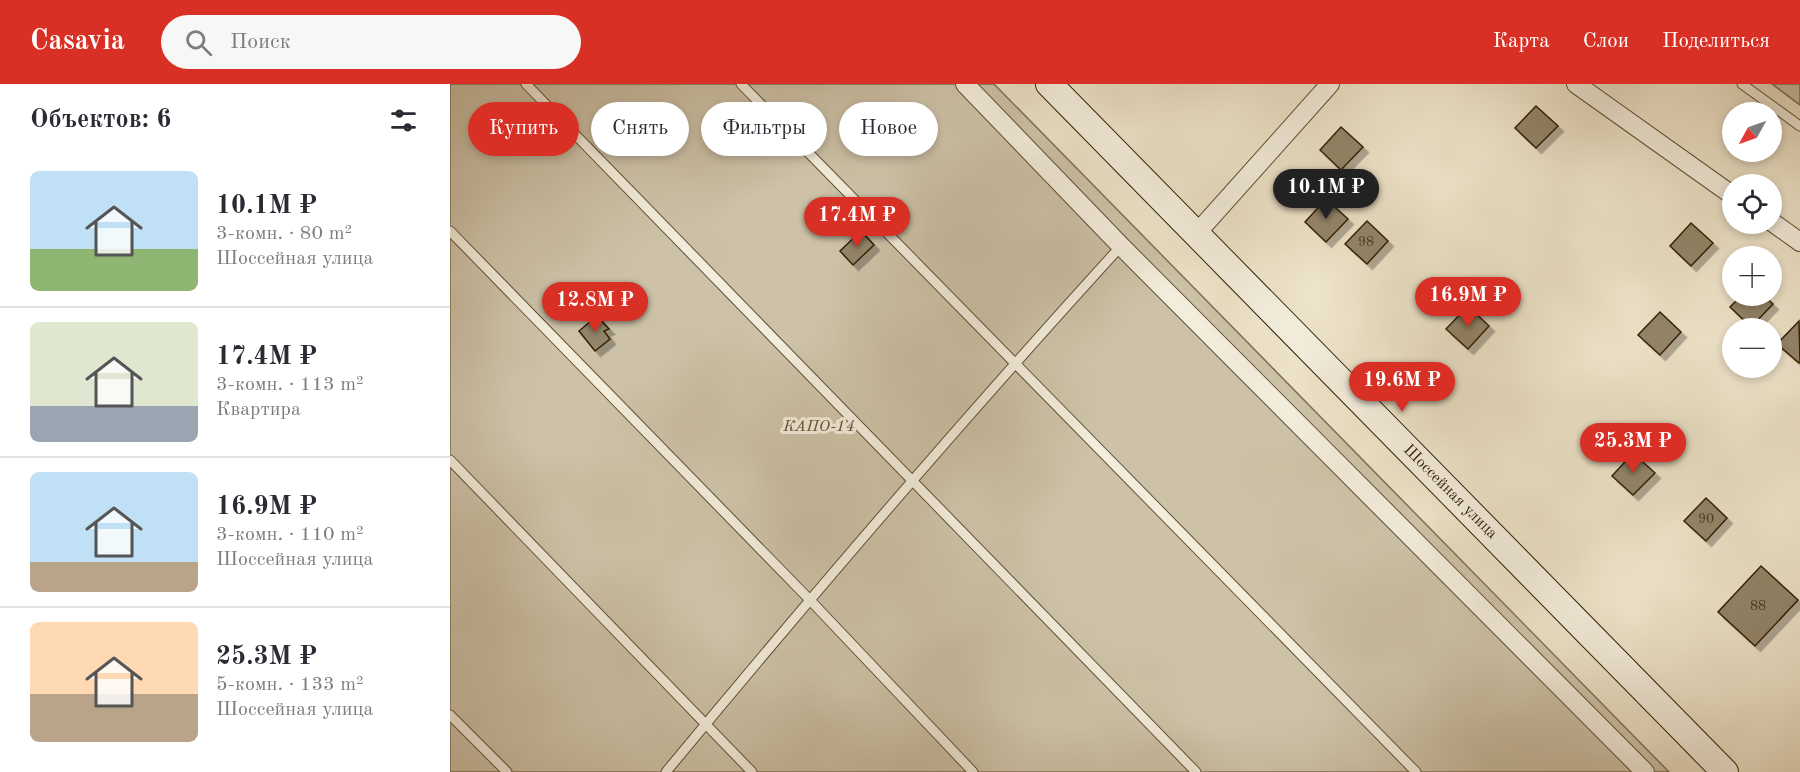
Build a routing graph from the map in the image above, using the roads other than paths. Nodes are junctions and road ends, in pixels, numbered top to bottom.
1 (526, 84) edge
2 (741, 84) edge
3 (965, 84) edge
4 (1049, 84) edge
5 (1330, 84) edge
6 (1576, 84) edge
7 (1742, 84) edge
8 (1800, 126) edge
9 (1722, 188) edge
10 (1782, 229) edge
11 (450, 231) edge
12 (1196, 234) junction
13 (1800, 242) edge
14 (1121, 246) junction
15 (1014, 363) junction
16 (450, 460) edge
17 (912, 482) junction
18 (810, 600) junction
19 (450, 715) edge
20 (705, 725) junction
21 (507, 772) edge
22 (666, 772) edge
23 (752, 772) edge
24 (973, 772) edge
25 (1196, 772) edge
26 (1416, 772) edge
27 (1645, 772) edge
28 (1725, 772) edge

1 - 17 lane
2 - 15 lane
3 - 14 street
4 - 12 street, Шоссейная улица
5 - 12 street
6 - 9 street
7 - 8 lane
10 - 13 street
11 - 18 lane
12 - 28 street, Шоссейная улица
14 - 15 lane
14 - 27 street
15 - 17 lane
15 - 26 lane
16 - 20 lane
17 - 18 lane
17 - 25 lane
18 - 20 lane
18 - 24 lane
19 - 21 lane
20 - 22 lane
20 - 23 lane

